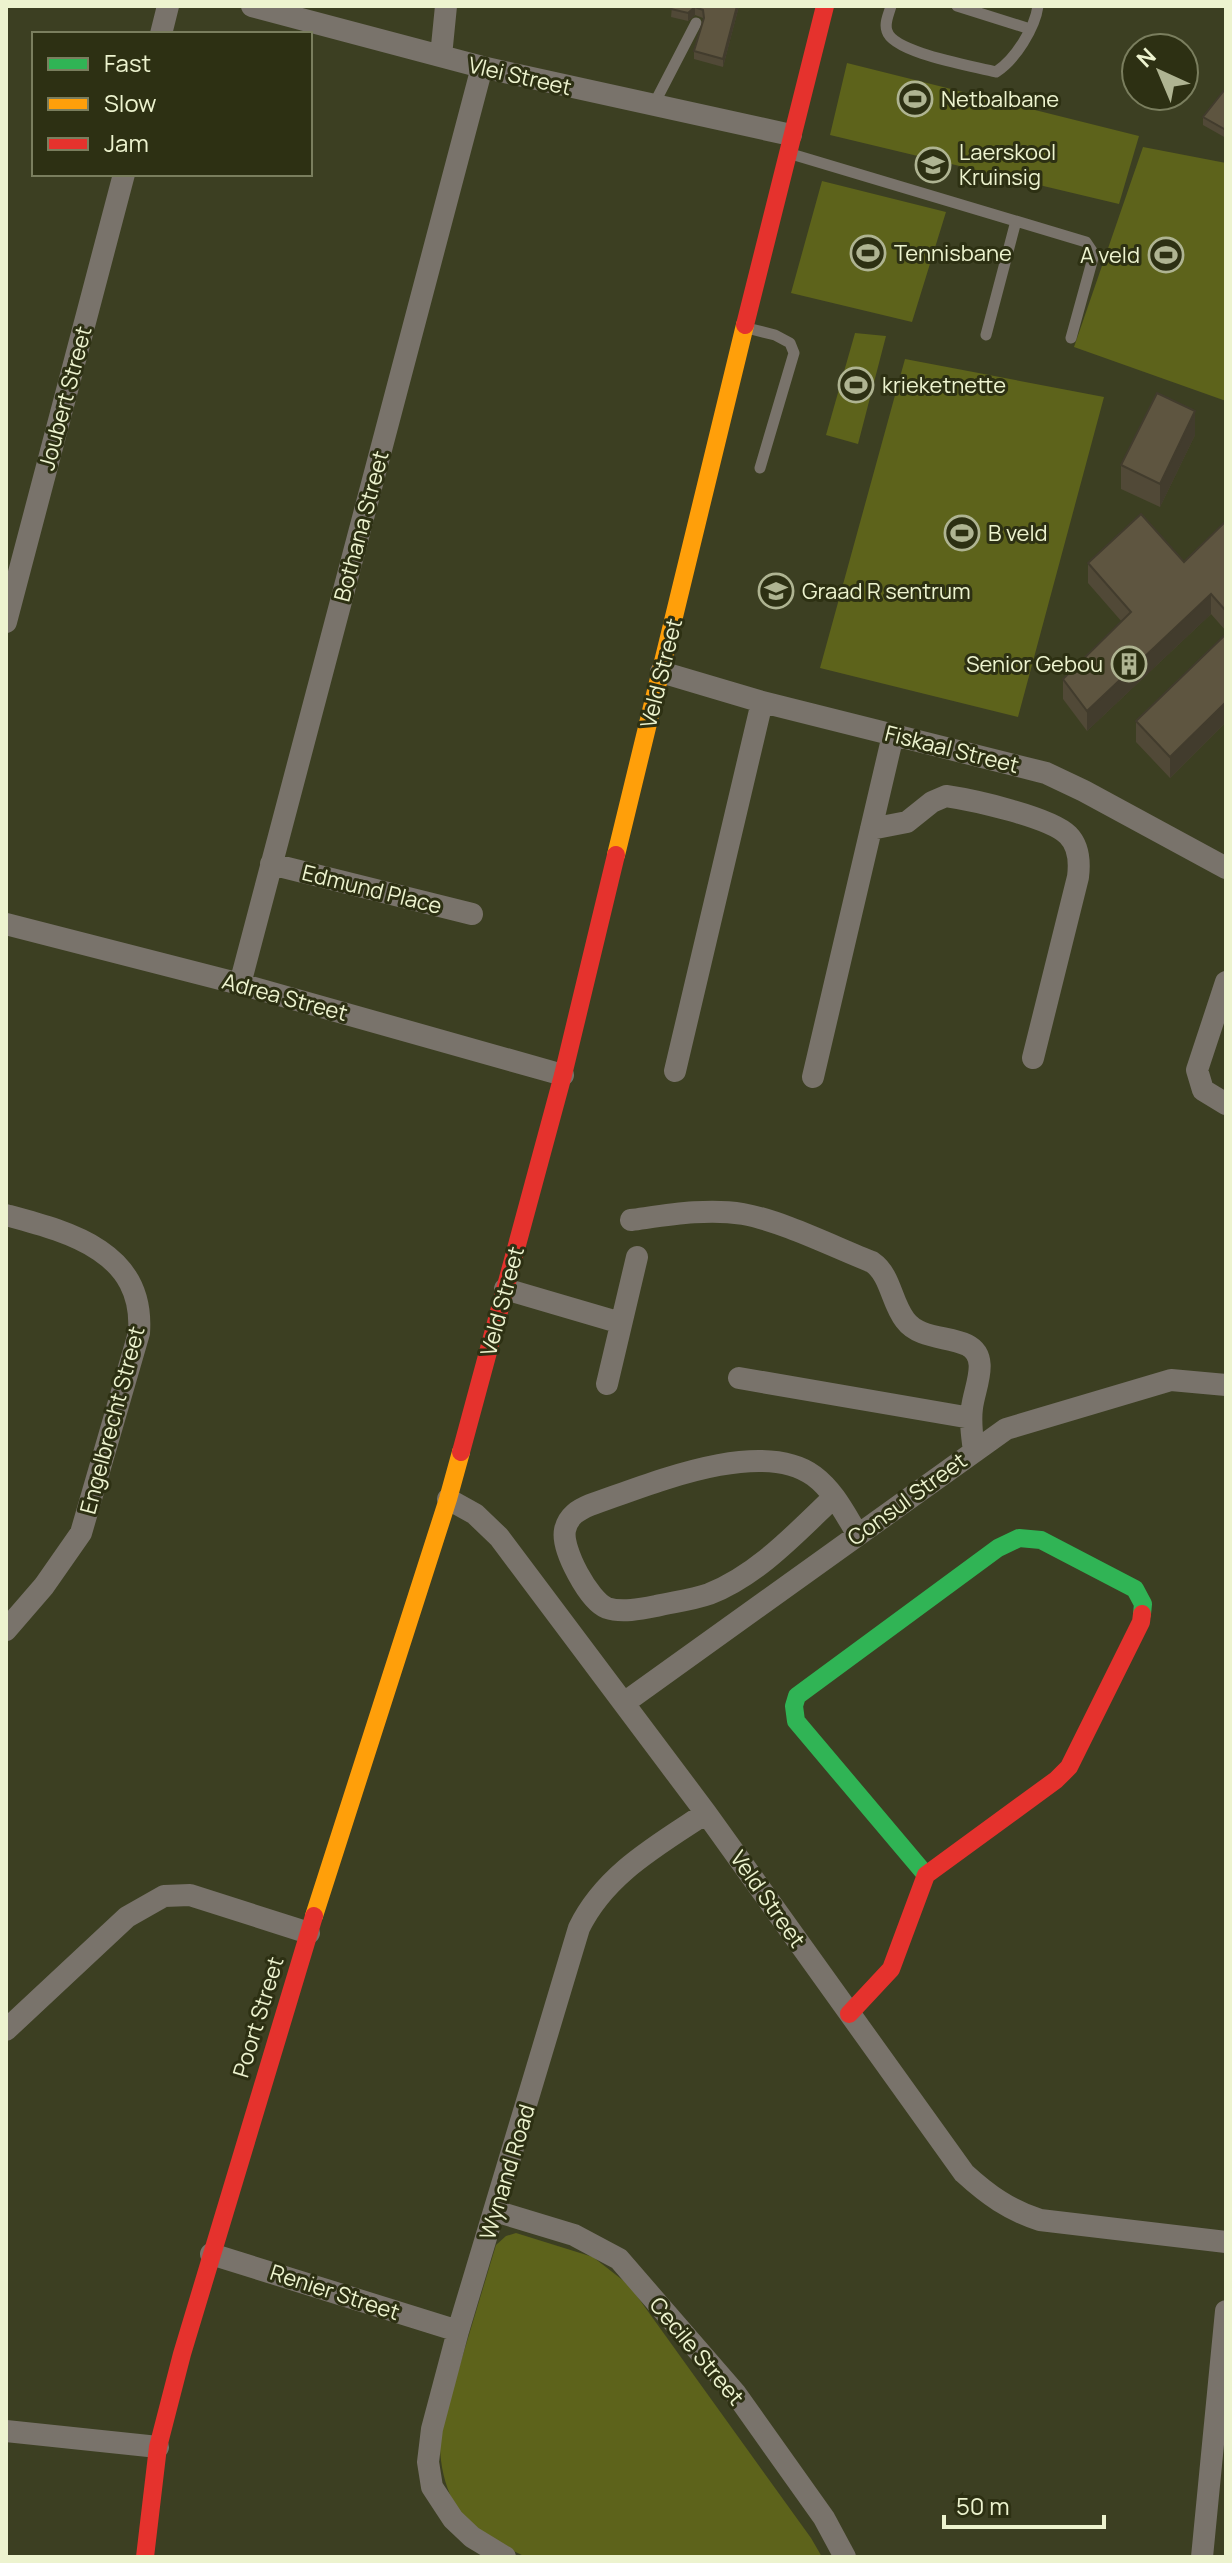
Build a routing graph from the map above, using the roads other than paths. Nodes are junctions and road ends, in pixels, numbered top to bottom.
1 (168, 6) edge
2 (255, 6) edge
3 (446, 6) edge
4 (825, 6) edge
5 (891, 6) edge
6 (957, 6) edge
7 (1038, 6) edge
8 (696, 23) dead end
9 (1030, 29) junction
10 (162, 32) edge
11 (441, 56) junction
12 (482, 67) junction
13 (653, 107) junction
14 (789, 144) junction
15 (123, 176) edge
16 (1016, 221) junction
17 (746, 328) junction
18 (986, 335) dead end
19 (1071, 338) dead end
20 (760, 468) dead end
21 (6, 622) edge
22 (661, 672) junction
23 (762, 702) junction
24 (893, 735) junction
25 (871, 829) junction
26 (271, 864) junction
27 (1226, 868) edge
28 (472, 914) dead end
29 (6, 924) edge
30 (1226, 982) edge
31 (240, 984) junction
32 (1033, 1058) dead end
33 (675, 1071) dead end
34 (563, 1075) junction
35 (813, 1077) dead end
36 (1226, 1104) edge
37 (6, 1215) edge
38 (631, 1220) dead end
39 (637, 1257) dead end
40 (505, 1289) junction
41 (621, 1323) junction
42 (739, 1378) dead end
43 (607, 1384) dead end
44 (1226, 1385) edge
45 (971, 1418) junction
46 (974, 1451) junction
47 (834, 1497) junction
48 (448, 1499) junction
49 (858, 1535) junction
50 (6, 1630) edge
51 (624, 1703) junction
52 (706, 1813) junction
53 (926, 1875) junction
54 (309, 1933) junction
55 (849, 2014) junction
56 (6, 2030) edge
57 (495, 2211) junction
58 (1226, 2242) edge
59 (211, 2254) junction
60 (1226, 2311) edge
61 (458, 2331) junction
62 (6, 2431) edge
63 (158, 2447) junction
64 (145, 2557) edge
65 (505, 2557) edge
66 (845, 2557) edge
67 (1202, 2557) edge

1 - 10 street
2 - 11 street, Vlei Street
3 - 11 street
4 - 14 street, Veld Street
5 - 9 lane
6 - 9 lane
7 - 9 lane
8 - 13 lane
11 - 12 street, Vlei Street
12 - 13 street, Vlei Street
12 - 26 street, Bothana Street
13 - 14 street, Vlei Street
14 - 16 lane
14 - 17 street, Veld Street
15 - 21 street, Joubert Street
16 - 18 lane
16 - 19 lane
17 - 20 lane
17 - 22 street, Veld Street
22 - 23 street, Fiskaal Street
22 - 34 street, Veld Street
23 - 24 street, Fiskaal Street
23 - 33 street
24 - 25 street
24 - 27 street, Fiskaal Street
25 - 32 street
25 - 35 street
26 - 28 street, Edmund Place
26 - 31 street, Bothana Street
29 - 31 street, Adrea Street
30 - 36 street
31 - 34 street, Adrea Street
34 - 40 street, Veld Street
37 - 50 street, Engelbrecht Street
38 - 45 street
39 - 41 street
40 - 41 street
40 - 48 street, Veld Street
41 - 43 street
42 - 45 street
44 - 46 street, Consul Street
45 - 46 street
46 - 49 street, Consul Street
47 - 47 street
47 - 49 street
48 - 51 street, Veld Street
48 - 54 street, Poort Street
49 - 51 street, Consul Street
51 - 52 street, Veld Street
52 - 55 street, Veld Street
52 - 57 street, Wynand Road
53 - 53 street
53 - 55 street
54 - 56 street
54 - 59 street, Poort Street
55 - 58 street, Veld Street
57 - 61 street, Wynand Road
57 - 66 street, Cecile Street
59 - 61 street, Renier Street
59 - 63 street, Poort Street
60 - 67 street
61 - 65 street, Wynand Road
62 - 63 street
63 - 64 street, Poort Street

